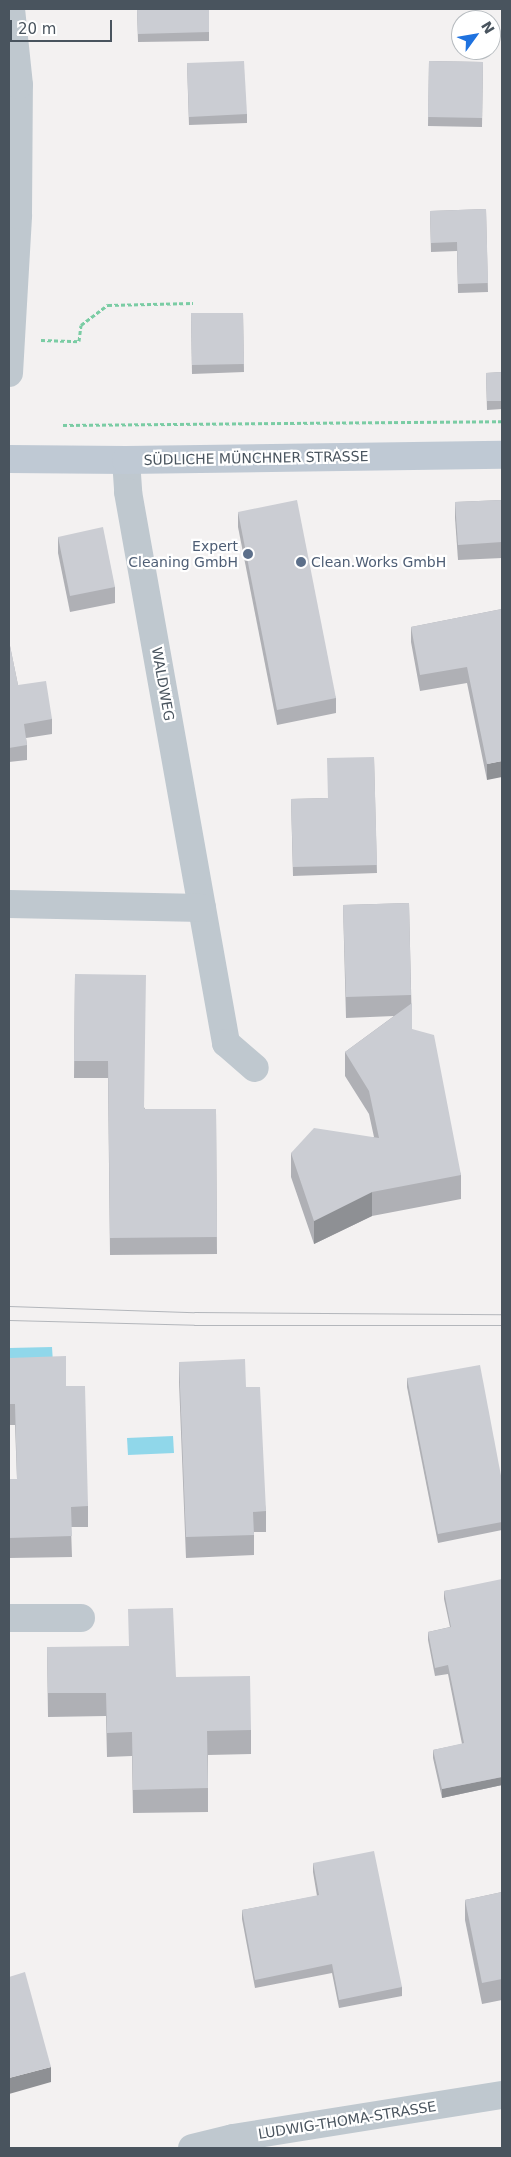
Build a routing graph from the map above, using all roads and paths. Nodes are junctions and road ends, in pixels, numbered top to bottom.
1 (10, 9) edge
2 (192, 303) dead end
3 (10, 340) junction
4 (9, 373) edge
5 (502, 421) edge
6 (58, 425) dead end
7 (502, 455) edge
8 (9, 459) edge
9 (126, 460) junction
10 (9, 904) edge
11 (202, 908) junction
12 (255, 1068) dead end
13 (9, 1618) edge
14 (81, 1618) dead end
15 (502, 2095) edge
16 (192, 2148) edge

1 - 3 street
2 - 3 path
3 - 4 street
5 - 6 path
7 - 9 main road, SÜDLICHE MÜNCHNER STRASSE
8 - 9 main road, SÜDLICHE MÜNCHNER STRASSE
9 - 11 street, WALDWEG
10 - 11 street
11 - 12 street, WALDWEG
13 - 14 street
15 - 16 street, LUDWIG-THOMA-STRASSE

